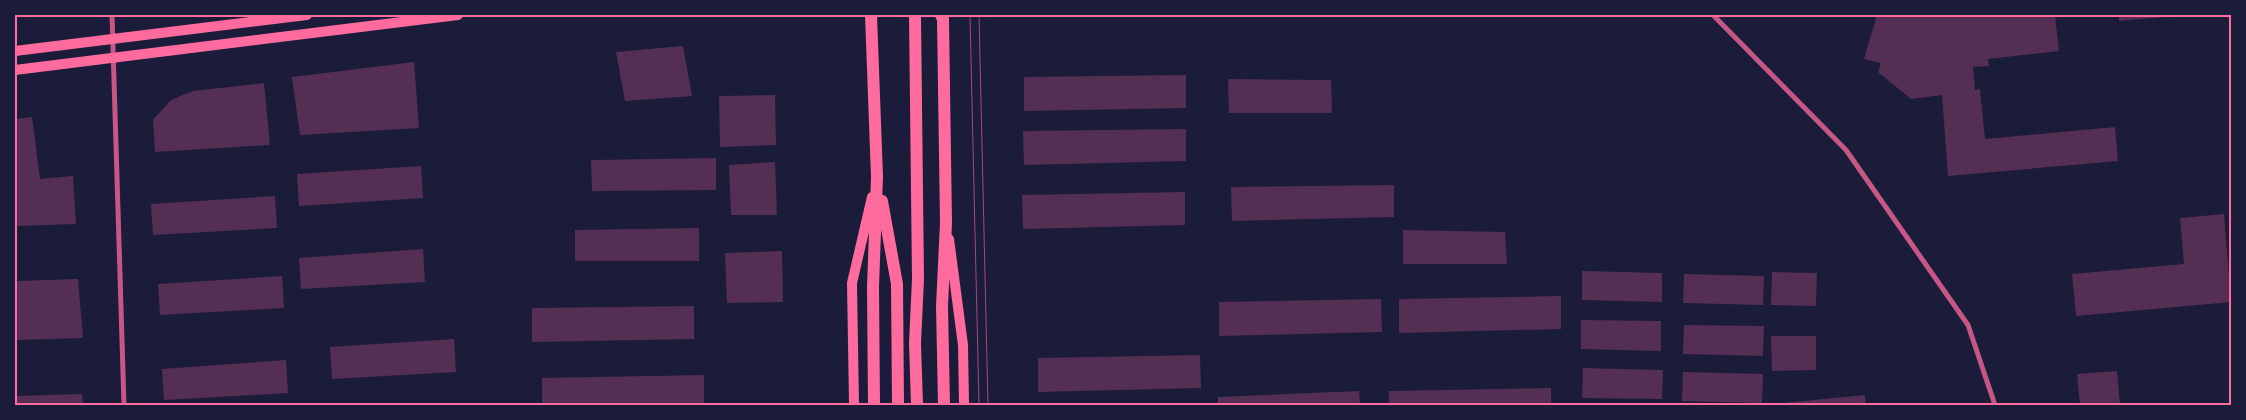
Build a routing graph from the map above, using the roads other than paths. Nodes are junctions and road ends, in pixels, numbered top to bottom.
1 (112, 15) edge
2 (308, 15) edge
3 (458, 15) edge
4 (871, 15) edge
5 (915, 15) edge
6 (941, 15) edge
7 (1713, 15) edge
8 (114, 39) junction
9 (15, 52) edge
10 (114, 58) junction
11 (15, 70) edge
12 (877, 177) junction
13 (946, 224) junction
14 (124, 405) edge
15 (854, 405) edge
16 (874, 405) edge
17 (898, 405) edge
18 (917, 405) edge
19 (944, 405) edge
20 (964, 405) edge
21 (1996, 405) edge

1 - 8 street
2 - 8 main road
3 - 10 main road
4 - 12 main road
5 - 18 main road
6 - 13 main road
7 - 21 street
8 - 9 main road
8 - 10 street
10 - 11 main road
10 - 14 street
12 - 15 main road
12 - 16 main road
12 - 17 main road
13 - 19 main road
13 - 20 main road

